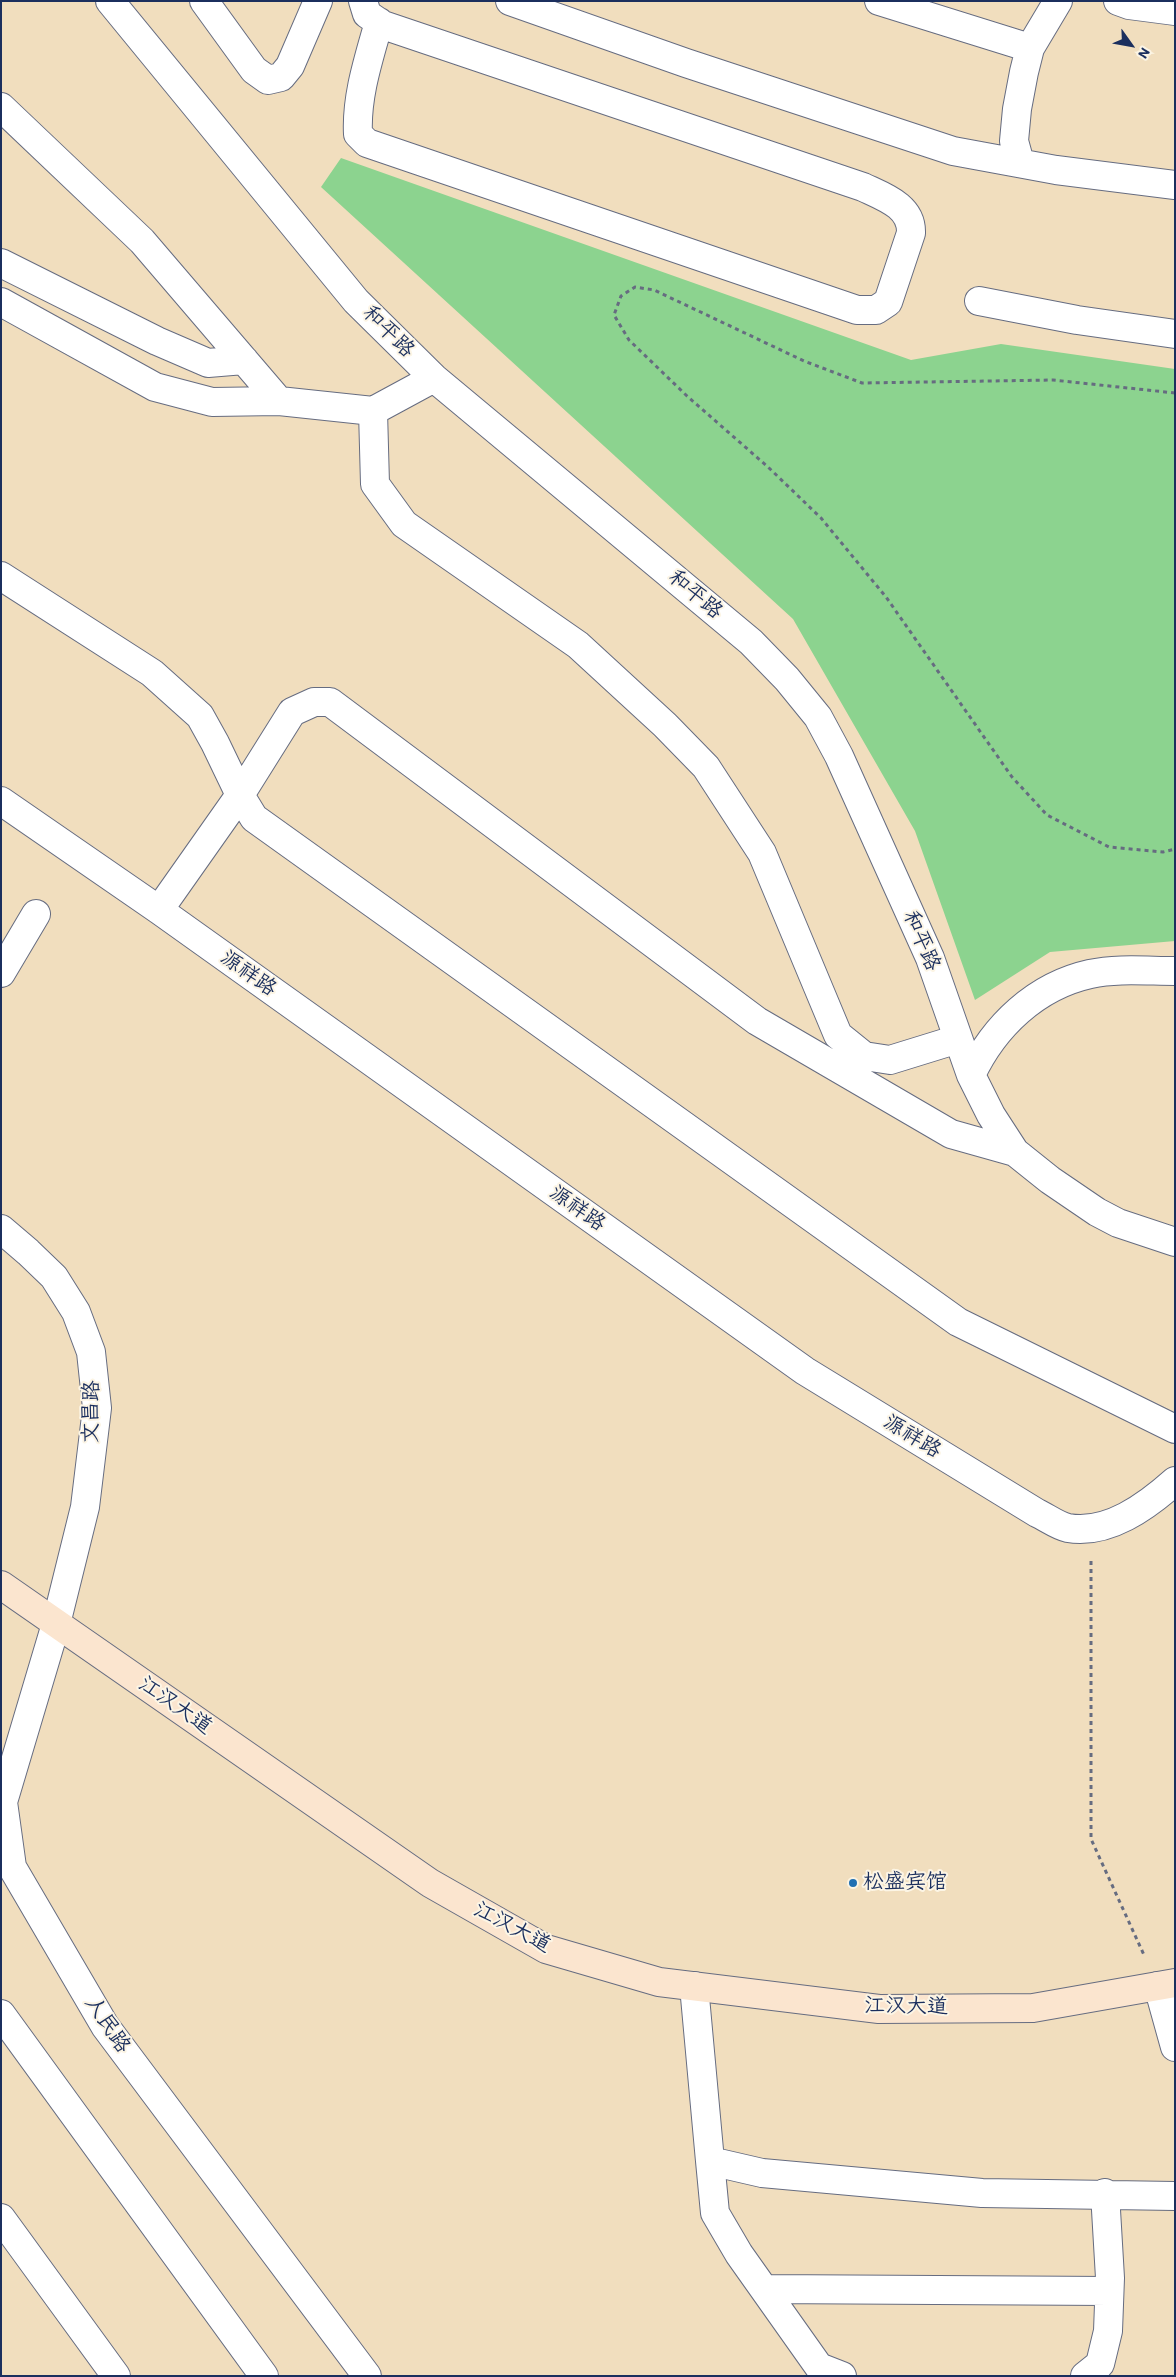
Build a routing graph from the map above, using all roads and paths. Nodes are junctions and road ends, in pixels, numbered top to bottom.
1 (110, 1) edge
2 (204, 1) edge
3 (318, 1) edge
4 (510, 1) edge
5 (880, 1) edge
6 (1058, 1) edge
7 (1118, 1) edge
8 (1175, 11) edge
9 (371, 12) edge
10 (1030, 48) junction
11 (1, 107) edge
12 (1020, 163) junction
13 (1175, 185) edge
14 (1, 263) edge
15 (979, 301) dead end
16 (1, 302) edge
17 (1175, 334) edge
18 (244, 360) junction
19 (434, 378) junction
20 (1175, 392) edge
21 (279, 401) junction
22 (372, 410) junction
23 (1, 576) edge
24 (240, 795) junction
25 (1, 801) edge
26 (1175, 849) edge
27 (159, 910) junction
28 (36, 914) dead end
29 (1175, 971) edge
30 (1, 973) edge
31 (958, 1039) junction
32 (971, 1075) junction
33 (1016, 1152) junction
34 (1, 1229) edge
35 (1175, 1242) edge
36 (1175, 1430) edge
37 (1175, 1481) edge
38 (1091, 1528) junction
39 (1, 1585) edge
40 (56, 1624) junction
41 (1166, 1984) edge
42 (694, 1986) junction
43 (1, 2014) edge
44 (1175, 2047) edge
45 (710, 2161) junction
46 (1105, 2193) junction
47 (1175, 2196) edge
48 (1, 2218) edge
49 (764, 2289) junction
50 (1109, 2290) junction
51 (116, 2376) edge
52 (264, 2376) edge
53 (367, 2376) edge
54 (842, 2376) edge
55 (1085, 2376) edge

1 - 19 street, 和平路
2 - 3 street
4 - 12 street
5 - 10 street
6 - 10 street
7 - 8 street
9 - 9 street
10 - 12 street
11 - 18 street
12 - 13 street
14 - 18 street
15 - 17 street
16 - 21 street
18 - 21 street
19 - 22 street
19 - 31 street, 和平路
20 - 26 path
21 - 22 street
22 - 31 street
23 - 24 street
24 - 27 street
24 - 33 street
24 - 36 street
25 - 27 street, 源祥路
27 - 38 street, 源祥路
28 - 30 street
29 - 32 street
31 - 32 street, 和平路
32 - 33 street, 和平路
33 - 35 street, 和平路
34 - 40 street, 文昌路
37 - 38 street, 源祥路
38 - 41 path
39 - 40 main road, 江汉大道
40 - 42 main road, 江汉大道
40 - 53 street, 人民路
41 - 42 main road, 江汉大道
41 - 44 street
42 - 45 street
43 - 52 street
45 - 46 street
45 - 49 street
46 - 47 street
46 - 50 street
48 - 51 street
49 - 50 street
49 - 54 street
50 - 55 street

